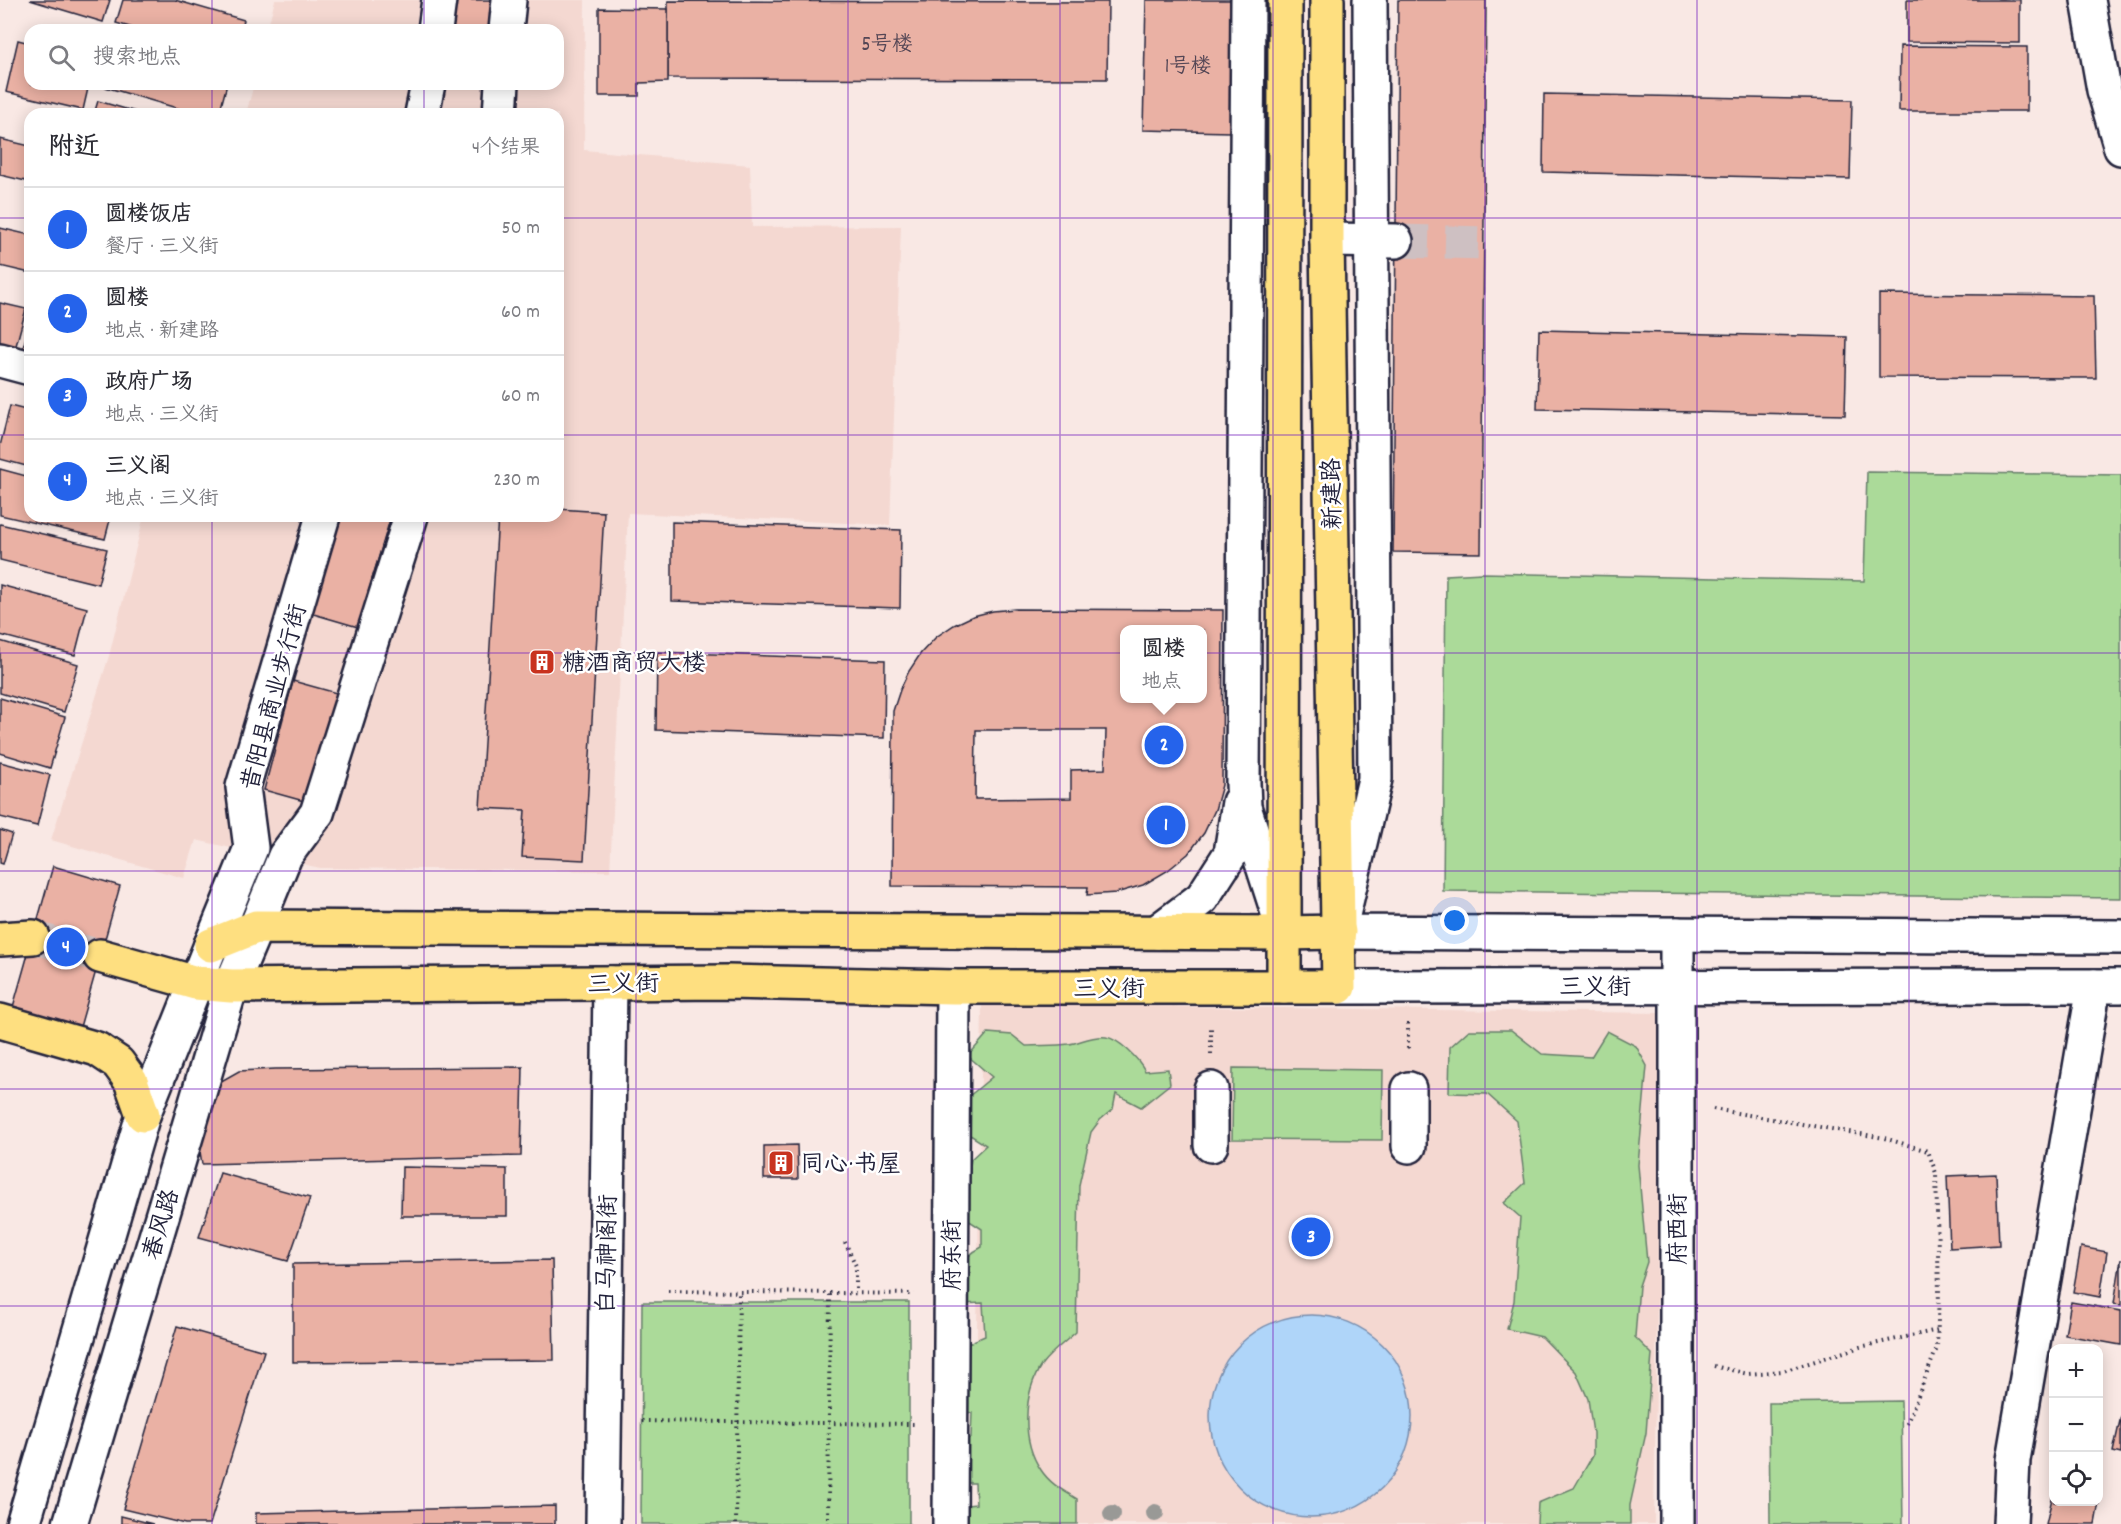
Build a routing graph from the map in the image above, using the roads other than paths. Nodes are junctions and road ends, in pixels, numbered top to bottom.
1 (439, 0) edge
2 (508, 0) edge
3 (1248, 0) edge
4 (1285, 0) edge
5 (1327, 0) edge
6 (1370, 0) edge
7 (2088, 0) edge
8 (436, 24) edge
9 (506, 24) edge
10 (427, 90) edge
11 (502, 90) edge
12 (423, 108) edge
13 (500, 108) edge
14 (2121, 148) edge
15 (1327, 240) junction
16 (1383, 242) junction
17 (0, 360) edge
18 (24, 366) edge
19 (321, 522) edge
20 (409, 522) edge
21 (1243, 783) junction
22 (256, 927) junction
23 (1157, 932) junction
24 (1339, 932) junction
25 (1284, 933) junction
26 (1677, 934) junction
27 (33, 937) tunnel mouth
28 (2121, 937) edge
29 (0, 939) edge
30 (211, 945) junction
31 (100, 956) tunnel mouth
32 (196, 983) junction
33 (610, 983) junction
34 (231, 986) junction
35 (1677, 986) junction
36 (2108, 986) edge
37 (953, 987) junction
38 (1284, 987) junction
39 (1339, 987) junction
40 (0, 1021) edge
41 (1211, 1089) road end
42 (1409, 1089) road end
43 (143, 1115) junction
44 (1211, 1145) dead end
45 (1409, 1146) dead end
46 (22, 1524) edge
47 (70, 1524) edge
48 (603, 1524) edge
49 (950, 1524) edge
50 (1677, 1524) edge
51 (2010, 1524) edge

1 - 8 main road
2 - 9 main road
3 - 21 main road
4 - 25 main road, 新建路
5 - 15 main road, 新建路
6 - 16 main road
7 - 14 main road
10 - 12 main road
11 - 13 main road
15 - 16 main road
15 - 24 main road, 新建路
16 - 24 main road
17 - 18 main road
19 - 30 main road, 昔阳县商业步行街
20 - 22 main road
21 - 23 main road
21 - 25 main road
22 - 23 main road
22 - 30 main road
22 - 34 main road, 春风路
23 - 25 main road
24 - 25 main road
24 - 26 main road
24 - 39 main road, 新建路
25 - 38 main road, 新建路
26 - 28 main road
26 - 35 main road, 府西街
27 - 29 main road
30 - 32 main road, 春风路
31 - 32 main road, 三义街
32 - 34 main road, 三义街
32 - 43 main road, 春风路
33 - 34 main road, 三义街
33 - 37 main road, 三义街
33 - 48 main road, 白马神阁街
34 - 47 main road, 春风路
35 - 36 main road, 三义街
35 - 39 main road, 三义街
35 - 50 main road, 府西街
36 - 51 main road
37 - 38 main road, 三义街
37 - 49 main road, 府东街
38 - 39 main road, 三义街
40 - 43 main road
41 - 44 main road
42 - 45 main road
43 - 46 main road, 春风路

